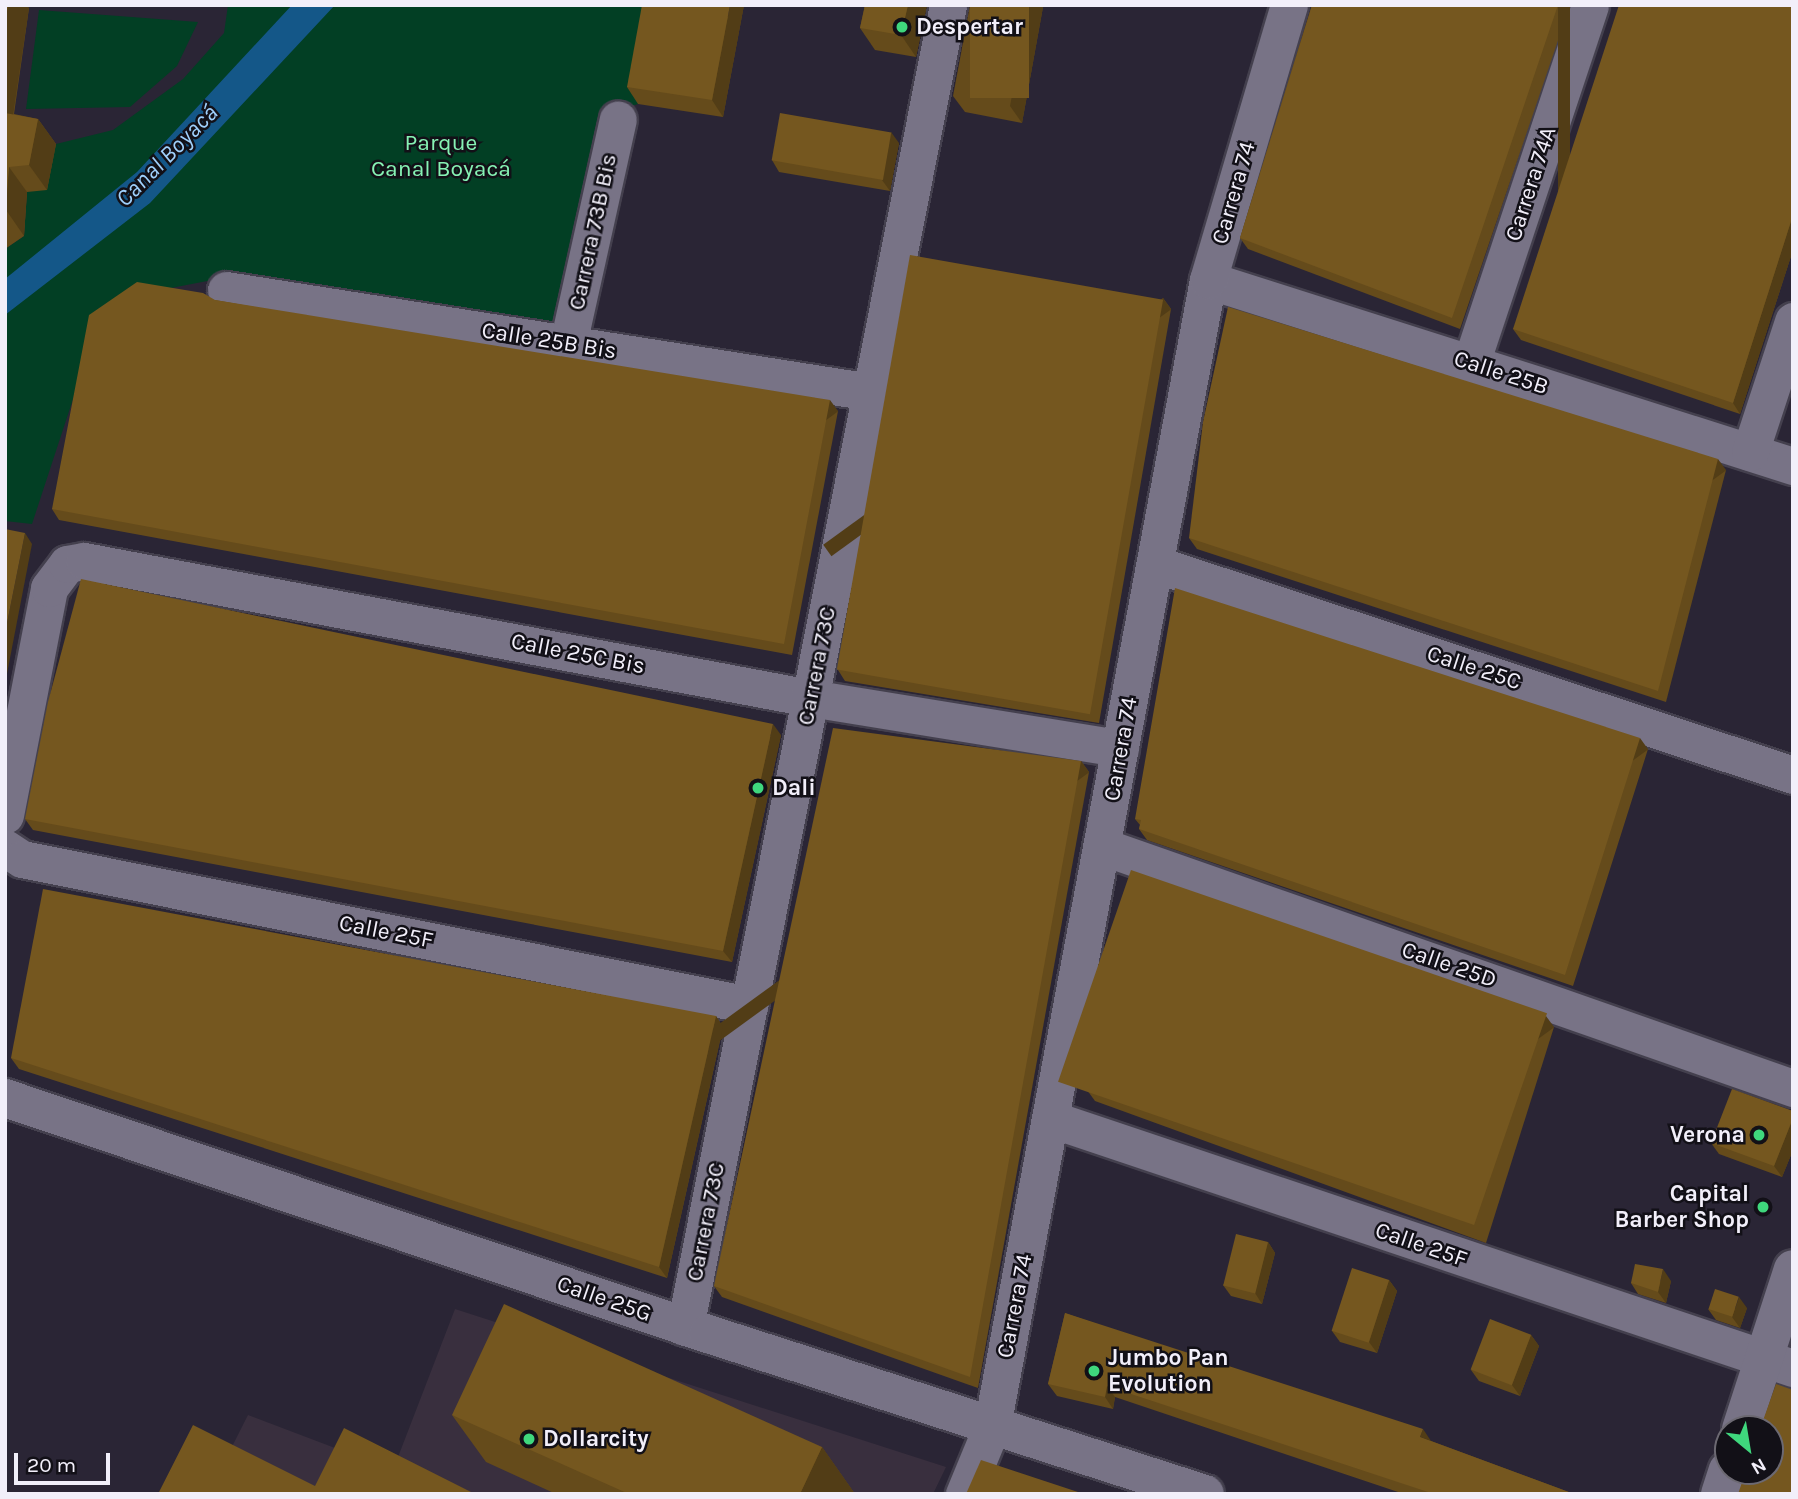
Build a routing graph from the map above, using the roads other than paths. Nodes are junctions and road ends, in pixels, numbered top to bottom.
1 (948, 5) edge
2 (1289, 5) edge
3 (1590, 5) edge
4 (618, 119) dead end
5 (1208, 279) junction
6 (226, 290) dead end
7 (1793, 321) edge
8 (568, 344) junction
9 (1471, 363) junction
10 (871, 392) junction
11 (1750, 452) junction
12 (1793, 466) edge
13 (1155, 564) junction
14 (810, 698) junction
15 (1120, 748) junction
16 (1793, 775) edge
17 (5, 815) edge
18 (1104, 846) junction
19 (14, 854) edge
20 (749, 1005) junction
21 (1793, 1088) edge
22 (5, 1098) edge
23 (1051, 1119) junction
24 (1793, 1269) edge
25 (685, 1326) junction
26 (1778, 1363) edge
27 (1749, 1415) edge
28 (992, 1426) junction
29 (964, 1494) edge
30 (1205, 1494) edge

1 - 10 street, Carrera 73C
2 - 5 street, Carrera 74
3 - 9 street, Carrera 74A
4 - 8 street, Carrera 73B Bis
5 - 9 street, Calle 25B
5 - 13 street, Carrera 74
6 - 8 street, Calle 25B Bis
7 - 11 street
8 - 10 street, Calle 25B Bis
9 - 11 street, Calle 25B
10 - 14 street, Carrera 73C
11 - 12 street, Calle 25B
13 - 15 street, Carrera 74
13 - 16 street, Calle 25C
14 - 15 street, Calle 25C Bis
14 - 17 street, Calle 25C Bis
14 - 20 street, Carrera 73C
15 - 18 street, Carrera 74
18 - 21 street, Calle 25D
18 - 23 street, Carrera 74
19 - 20 street, Calle 25F
20 - 25 street, Carrera 73C
22 - 25 street, Calle 25G
23 - 26 street, Calle 25F
23 - 28 street, Carrera 74
24 - 26 street
25 - 28 street, Calle 25G
26 - 27 street
28 - 29 street, Carrera 74
28 - 30 street, Calle 25G

